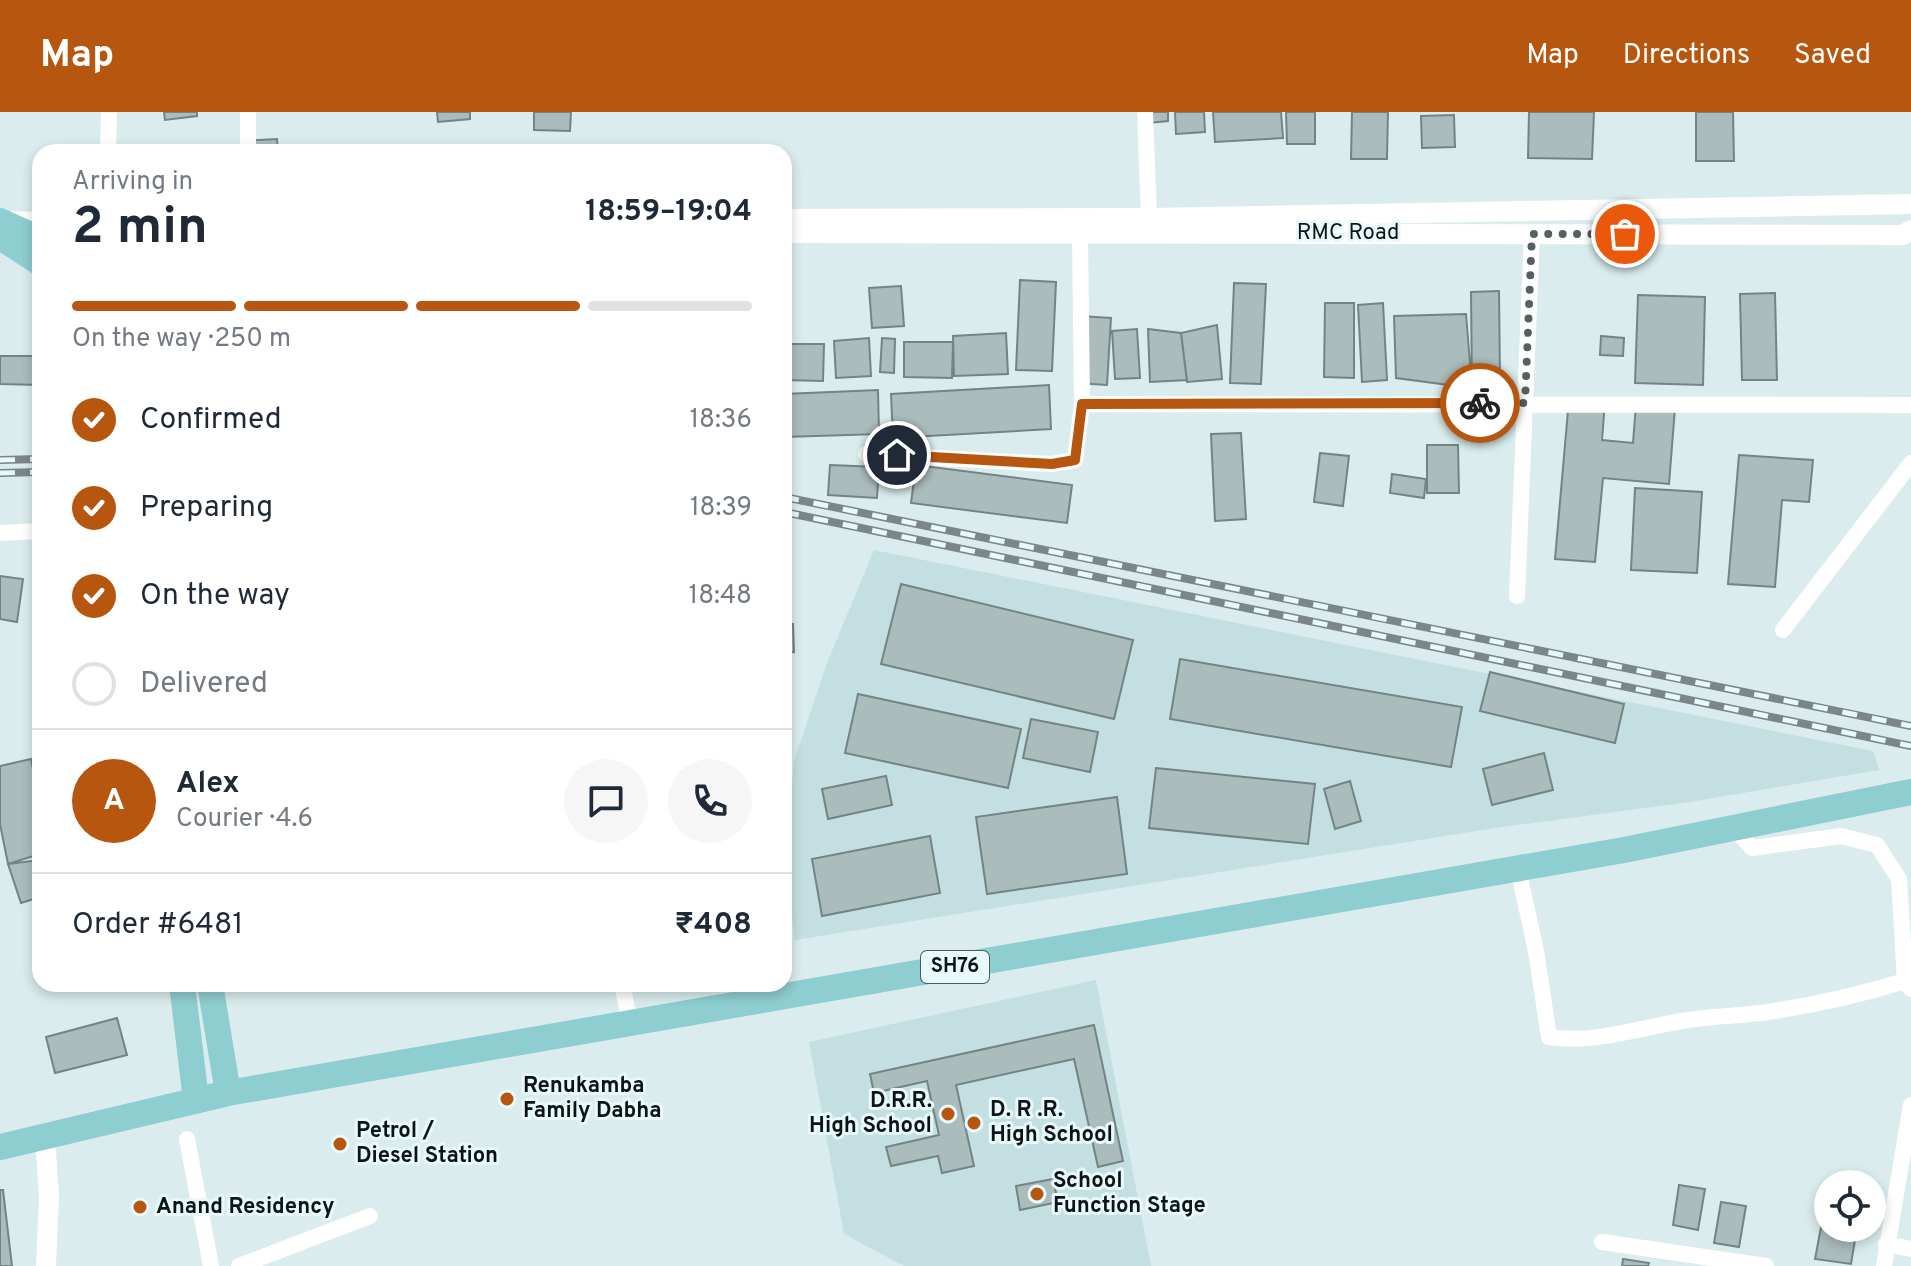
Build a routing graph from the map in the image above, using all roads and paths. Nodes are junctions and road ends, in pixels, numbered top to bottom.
1 (109, 112) edge
2 (248, 112) edge
3 (1145, 112) edge
4 (108, 144) edge
5 (248, 144) edge
6 (1911, 204) edge
7 (1149, 218) junction
8 (792, 219) edge
9 (32, 224) edge
10 (1911, 230) edge
11 (1, 232) edge
12 (792, 233) edge
13 (1080, 233) junction
14 (1532, 234) junction
15 (32, 237) edge
16 (32, 257) edge
17 (1525, 403) junction
18 (1082, 404) junction
19 (1911, 405) edge
20 (866, 454) dead end
21 (1911, 463) edge
22 (32, 531) edge
23 (0, 533) edge
24 (1517, 596) dead end
25 (1783, 630) dead end
26 (1911, 792) edge
27 (1735, 829) junction
28 (1518, 869) junction
29 (1905, 880) edge
30 (1909, 986) edge
31 (183, 992) edge
32 (211, 992) edge
33 (624, 992) edge
34 (630, 1023) junction
35 (228, 1093) junction
36 (196, 1100) junction
37 (1911, 1105) edge
38 (45, 1138) junction
39 (187, 1139) dead end
40 (1908, 1144) edge
41 (0, 1147) edge
42 (370, 1216) dead end
43 (1602, 1242) dead end
44 (1886, 1244) junction
45 (1911, 1249) edge
46 (46, 1266) edge
47 (211, 1266) edge
48 (239, 1266) edge
49 (1766, 1266) edge
50 (1884, 1266) edge

1 - 4 street
2 - 5 street
3 - 7 street
6 - 7 street, RMC Road
7 - 8 street, RMC Road
9 - 11 street
10 - 14 street, RMC Road
11 - 15 main road
11 - 16 main road
12 - 13 street, RMC Road
13 - 14 street, RMC Road
13 - 18 street
14 - 17 street
17 - 18 street
17 - 19 street
17 - 24 street
18 - 20 street
21 - 25 street
22 - 23 street
26 - 27 main road, SH76
27 - 28 main road, SH76
27 - 29 street
28 - 30 street
28 - 34 main road, SH76
29 - 30 street
31 - 36 main road
32 - 35 main road
33 - 34 street
34 - 35 main road, SH76
35 - 36 main road, SH76
36 - 38 main road, SH76
37 - 40 street
38 - 41 main road, SH76
38 - 46 street
39 - 47 street
40 - 44 street
42 - 48 street
43 - 49 street
44 - 45 street
44 - 50 street

